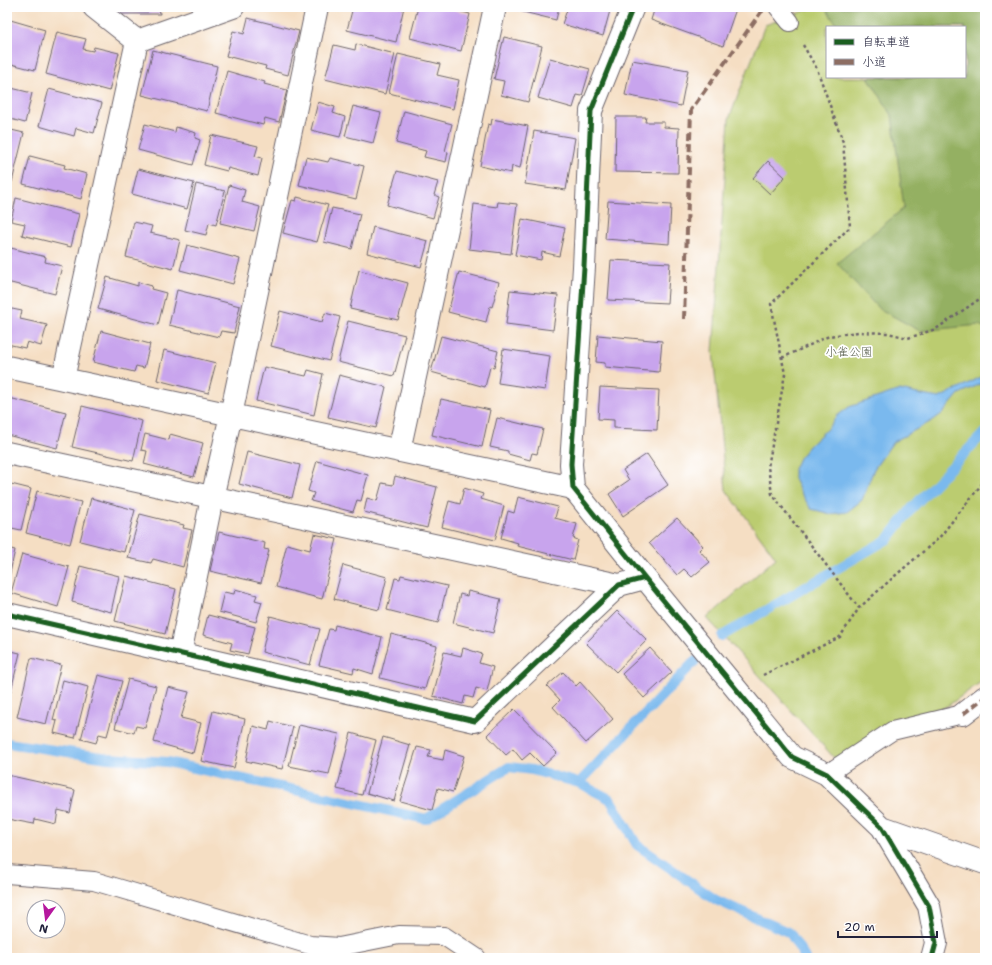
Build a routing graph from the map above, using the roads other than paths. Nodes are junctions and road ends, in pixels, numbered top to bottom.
1 (94, 7) edge
2 (233, 7) edge
3 (317, 7) edge
4 (494, 7) edge
5 (633, 7) edge
6 (778, 7) edge
7 (790, 22) road end
8 (137, 41) junction
9 (7, 367) edge
10 (63, 379) junction
11 (232, 415) junction
12 (399, 451) junction
13 (7, 453) edge
14 (573, 488) junction
15 (212, 498) junction
16 (645, 578) junction
17 (619, 585) junction
18 (7, 614) edge
19 (180, 654) junction
20 (985, 698) edge
21 (963, 714) joint
22 (827, 774) junction
23 (882, 827) junction
24 (985, 863) edge
25 (7, 874) edge
26 (477, 958) edge
27 (932, 958) edge

1 - 8 street
2 - 8 street
3 - 11 street
4 - 12 street
5 - 14 street
6 - 7 lane
8 - 10 street
9 - 10 street
10 - 11 street
11 - 12 street
11 - 15 street
12 - 14 street
13 - 15 street
14 - 16 street
15 - 17 street
15 - 19 street
16 - 17 street
16 - 22 street
17 - 19 street
18 - 19 street
20 - 21 street
21 - 22 lane
22 - 23 street
23 - 24 street
23 - 27 street
25 - 26 lane

